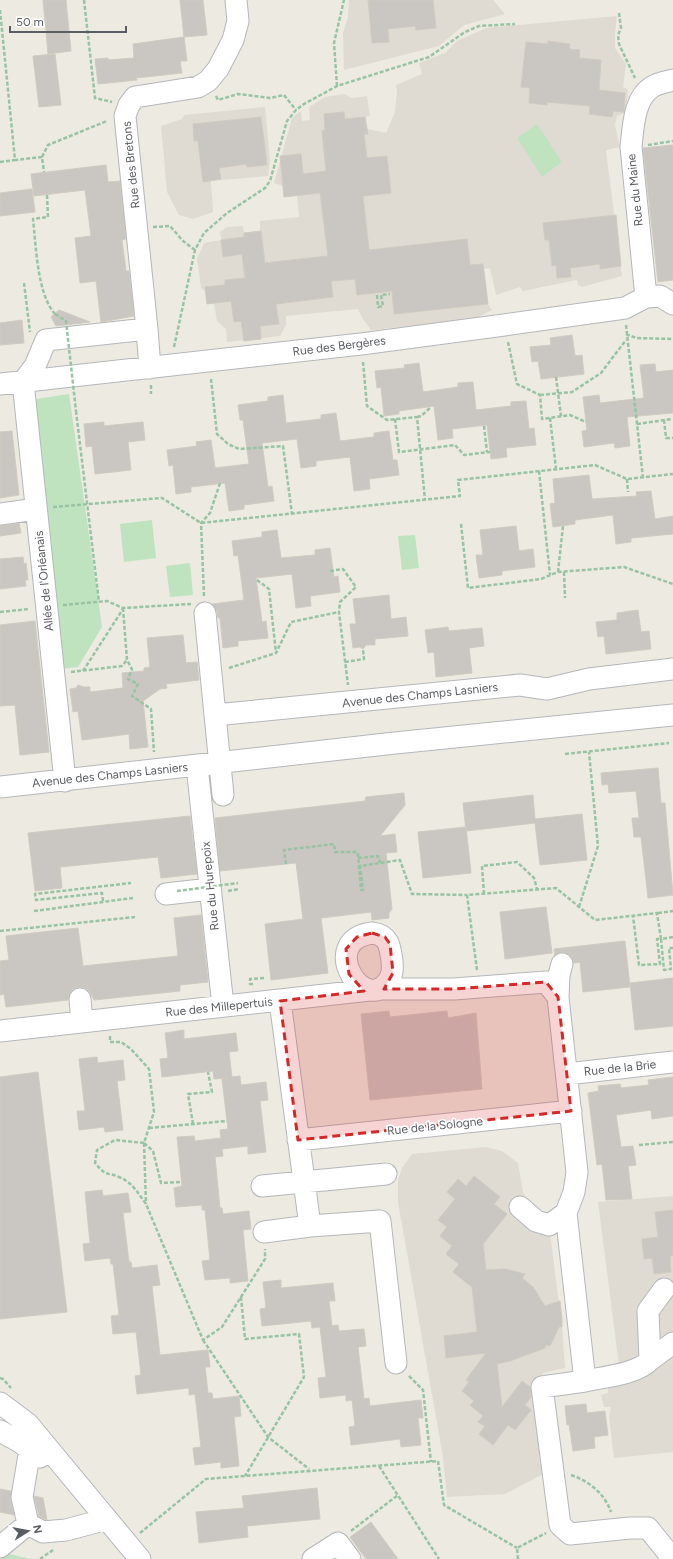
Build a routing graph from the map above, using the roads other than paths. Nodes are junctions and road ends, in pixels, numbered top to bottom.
1 (236, 0) edge
2 (673, 80) edge
3 (646, 297) junction
4 (673, 304) edge
5 (147, 329) junction
6 (157, 372) junction
7 (23, 382) junction
8 (0, 384) edge
9 (36, 509) junction
10 (0, 514) edge
11 (202, 607) road end
12 (669, 669) edge
13 (603, 691) dead end
14 (215, 715) junction
15 (673, 715) edge
16 (220, 763) junction
17 (197, 766) junction
18 (65, 780) junction
19 (0, 787) edge
20 (223, 795) dead end
21 (210, 889) junction
22 (171, 893) road end
23 (562, 964) dead end
24 (558, 997) junction
25 (80, 999) dead end
26 (280, 1001) junction
27 (223, 1006) junction
28 (82, 1022) junction
29 (0, 1031) edge
30 (673, 1062) edge
31 (566, 1074) junction
32 (571, 1111) junction
33 (298, 1140) junction
34 (386, 1174) dead end
35 (304, 1181) junction
36 (262, 1186) dead end
37 (520, 1207) dead end
38 (566, 1213) junction
39 (310, 1226) junction
40 (264, 1232) road end
41 (664, 1290) dead end
42 (673, 1343) edge
43 (650, 1360) junction
44 (396, 1362) road end
45 (585, 1381) junction
46 (0, 1403) edge
47 (0, 1431) edge
48 (30, 1449) junction
49 (85, 1494) junction
50 (107, 1520) junction
51 (28, 1524) junction
52 (0, 1547) edge
53 (140, 1559) edge
54 (313, 1559) edge
55 (350, 1559) edge
56 (673, 1559) edge

1 - 5 street, Rue des Bretons
2 - 3 street, Rue du Maine
3 - 4 street
3 - 6 street, Rue des Bergères
5 - 6 street, Rue des Bretons
5 - 7 street
6 - 7 street, Rue des Bergères
7 - 8 street, Rue des Bergères
7 - 9 street, Allée de l'Orléanais
9 - 10 street
9 - 18 street, Allée de l'Orléanais
11 - 14 street
12 - 13 street
12 - 14 street, Avenue des Champs Lasniers
14 - 16 street
15 - 16 street, Avenue des Champs Lasniers
16 - 17 street, Avenue des Champs Lasniers
16 - 20 street
17 - 18 street, Avenue des Champs Lasniers
17 - 21 street, Rue du Hurepoix
18 - 19 street, Avenue des Champs Lasniers
21 - 22 street
21 - 27 street, Rue du Hurepoix
23 - 24 street
24 - 26 street
24 - 31 street
25 - 28 street
26 - 27 street, Rue des Millepertuis
26 - 33 street, Rue des Millepertuis
27 - 28 street, Rue des Millepertuis
28 - 29 street, Rue des Millepertuis
30 - 31 street, Rue de la Brie
31 - 32 street
32 - 33 street, Rue de la Sologne
32 - 38 street
33 - 35 street, Rue des Millepertuis
34 - 35 street
35 - 36 street
35 - 39 street, Rue des Millepertuis
37 - 38 street
38 - 45 street
39 - 40 street
39 - 44 street
41 - 43 street
42 - 43 street
43 - 45 street
45 - 56 street
46 - 49 street
47 - 48 street
48 - 49 street
48 - 51 street
49 - 50 street
50 - 51 street
50 - 53 street
51 - 52 street
54 - 55 street

